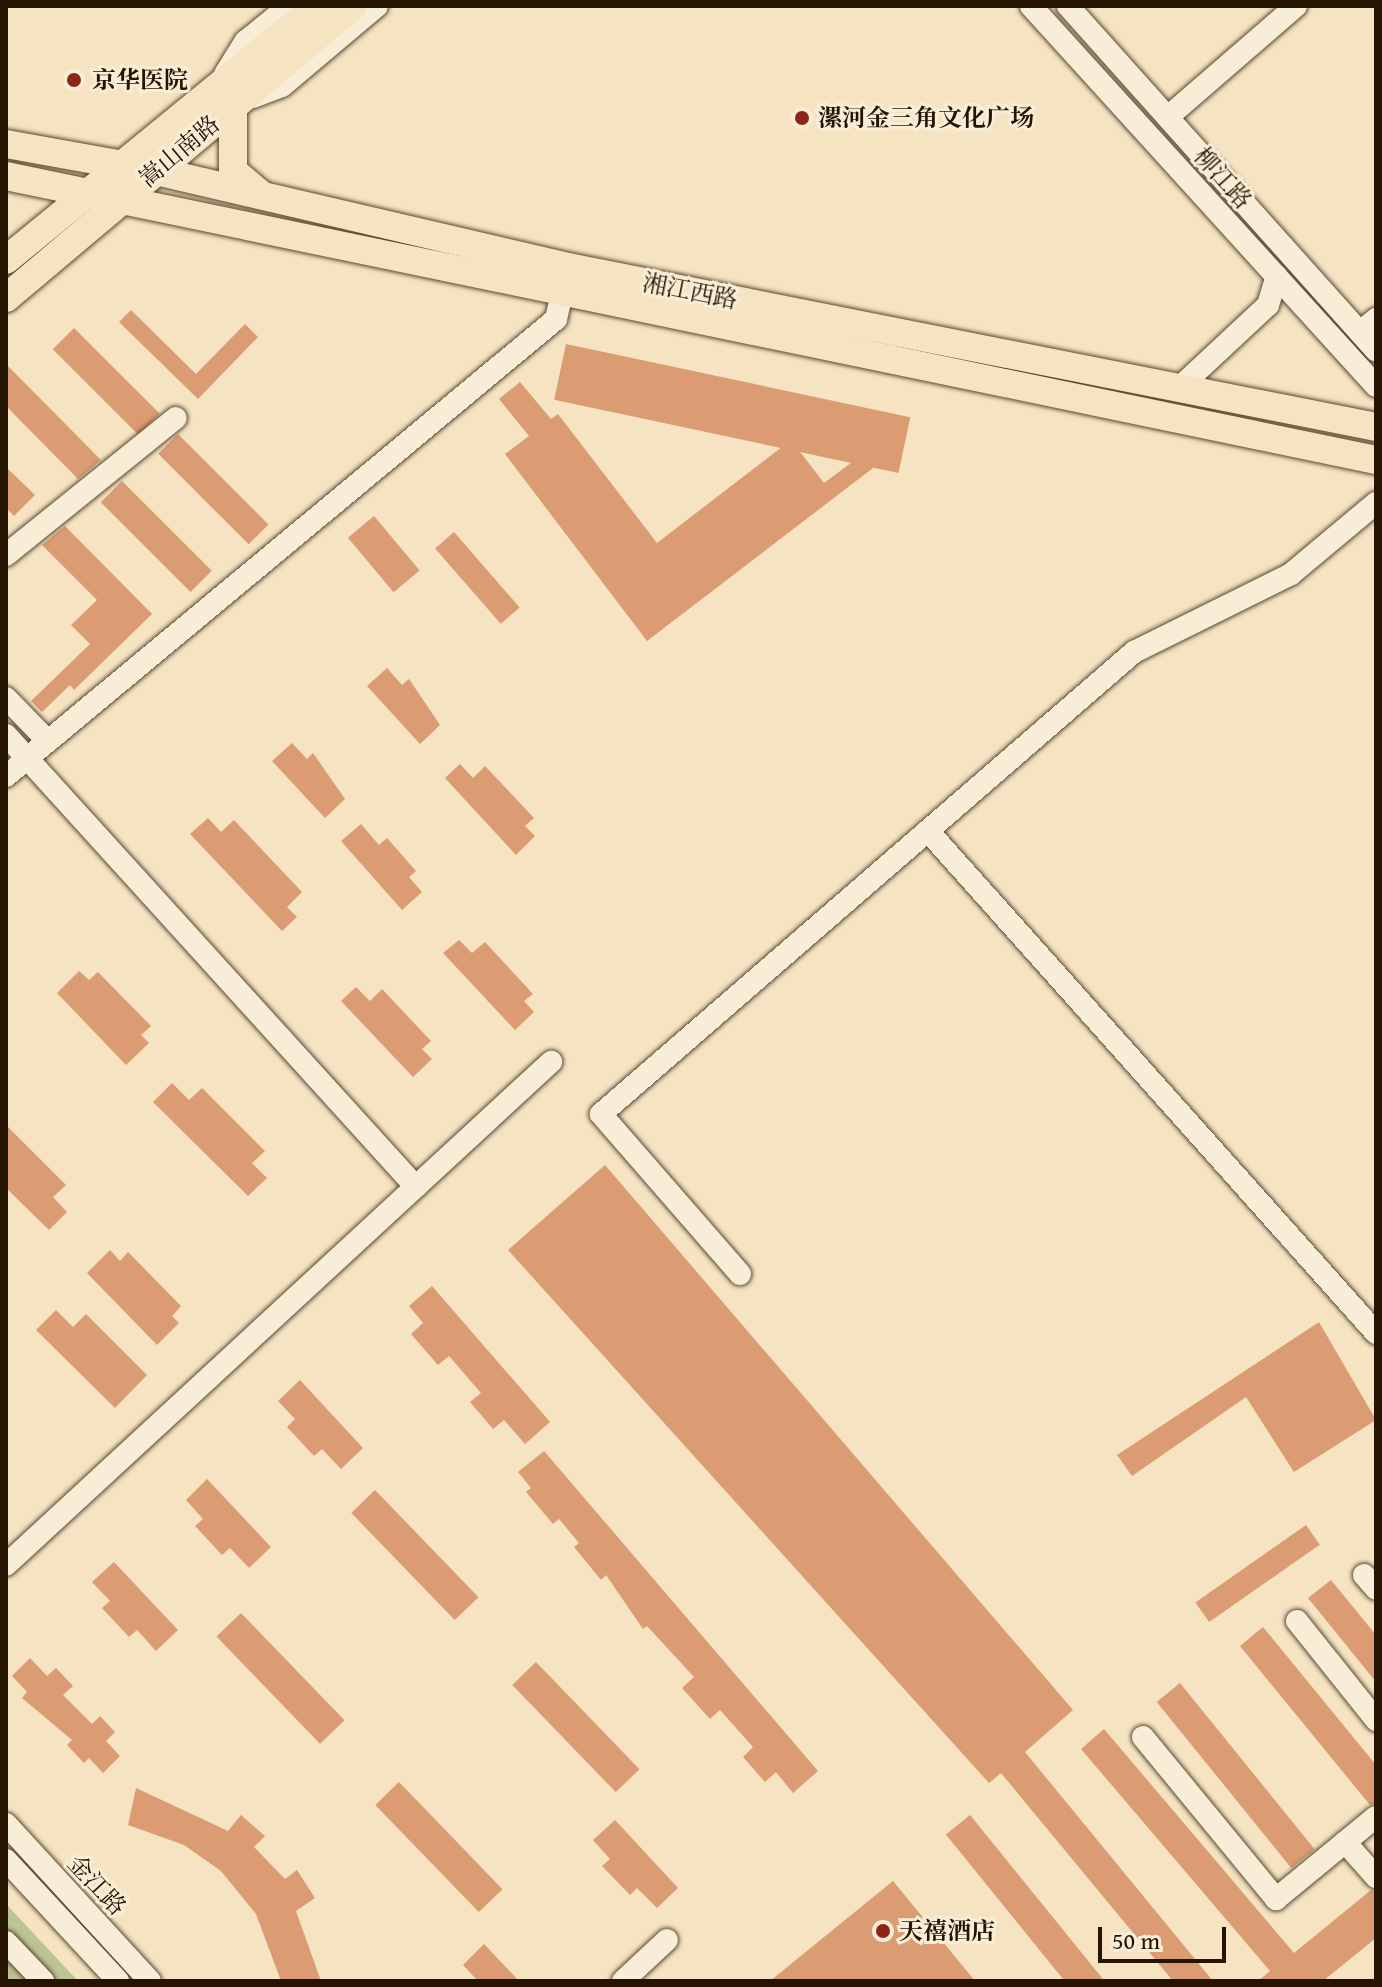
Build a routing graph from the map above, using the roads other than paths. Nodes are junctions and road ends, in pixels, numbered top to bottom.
1 (289, 6) edge
2 (316, 6) edge
3 (353, 6) edge
4 (377, 6) edge
5 (1031, 6) edge
6 (1068, 6) edge
7 (1296, 6) edge
8 (225, 96) junction
9 (1169, 116) junction
10 (6, 144) edge
11 (122, 164) junction
12 (156, 171) junction
13 (6, 176) edge
14 (91, 190) junction
15 (124, 197) junction
16 (267, 199) junction
17 (6, 260) edge
18 (568, 267) junction
19 (1277, 276) junction
20 (561, 296) junction
21 (6, 298) edge
22 (1368, 326) edge
23 (1376, 350) edge
24 (1376, 386) edge
25 (1179, 388) junction
26 (176, 418) dead end
27 (1376, 427) edge
28 (1376, 460) edge
29 (1376, 503) edge
30 (6, 555) edge
31 (6, 698) edge
32 (6, 735) edge
33 (48, 741) junction
34 (27, 758) junction
35 (6, 776) edge
36 (928, 831) junction
37 (551, 1062) dead end
38 (416, 1187) junction
39 (740, 1274) dead end
40 (1376, 1333) edge
41 (6, 1565) edge
42 (1297, 1621) dead end
43 (1376, 1720) edge
44 (1143, 1737) dead end
45 (6, 1824) edge
46 (1373, 1825) edge
47 (1345, 1842) junction
48 (6, 1860) edge
49 (1376, 1877) edge
50 (667, 1940) dead end
51 (6, 1942) edge
52 (43, 1981) edge
53 (118, 1981) edge
54 (150, 1981) edge
55 (623, 1981) edge

1 - 8 street
2 - 8 main road, 嵩山南路
3 - 8 main road, 嵩山南路
4 - 8 street
5 - 19 street, 柳江路
6 - 9 street, 柳江路
7 - 9 street
8 - 11 main road, 嵩山南路
8 - 12 main road, 嵩山南路
8 - 16 main road
9 - 22 street, 柳江路
10 - 11 main road, 湘江西路
11 - 12 main road, 湘江西路
11 - 14 main road, 嵩山南路
12 - 15 main road, 嵩山南路
12 - 16 main road, 湘江西路
13 - 14 main road, 湘江西路
14 - 15 main road, 湘江西路
14 - 17 main road, 嵩山南路
15 - 20 main road, 湘江西路
15 - 21 main road, 嵩山南路
16 - 18 main road, 湘江西路
18 - 20 street
18 - 25 main road, 湘江西路
19 - 24 street, 柳江路
19 - 25 street
20 - 28 main road, 湘江西路
20 - 33 street
22 - 23 street, 柳江路
25 - 27 main road, 湘江西路
26 - 30 street
29 - 36 street
31 - 33 street
32 - 34 street
33 - 34 street
34 - 35 street
34 - 38 street
36 - 39 street
36 - 40 street
37 - 38 street
38 - 41 street
42 - 43 street
44 - 47 street
45 - 54 street, 金江路
46 - 47 street
47 - 49 street
48 - 53 street, 金江路
50 - 55 street
51 - 52 street

